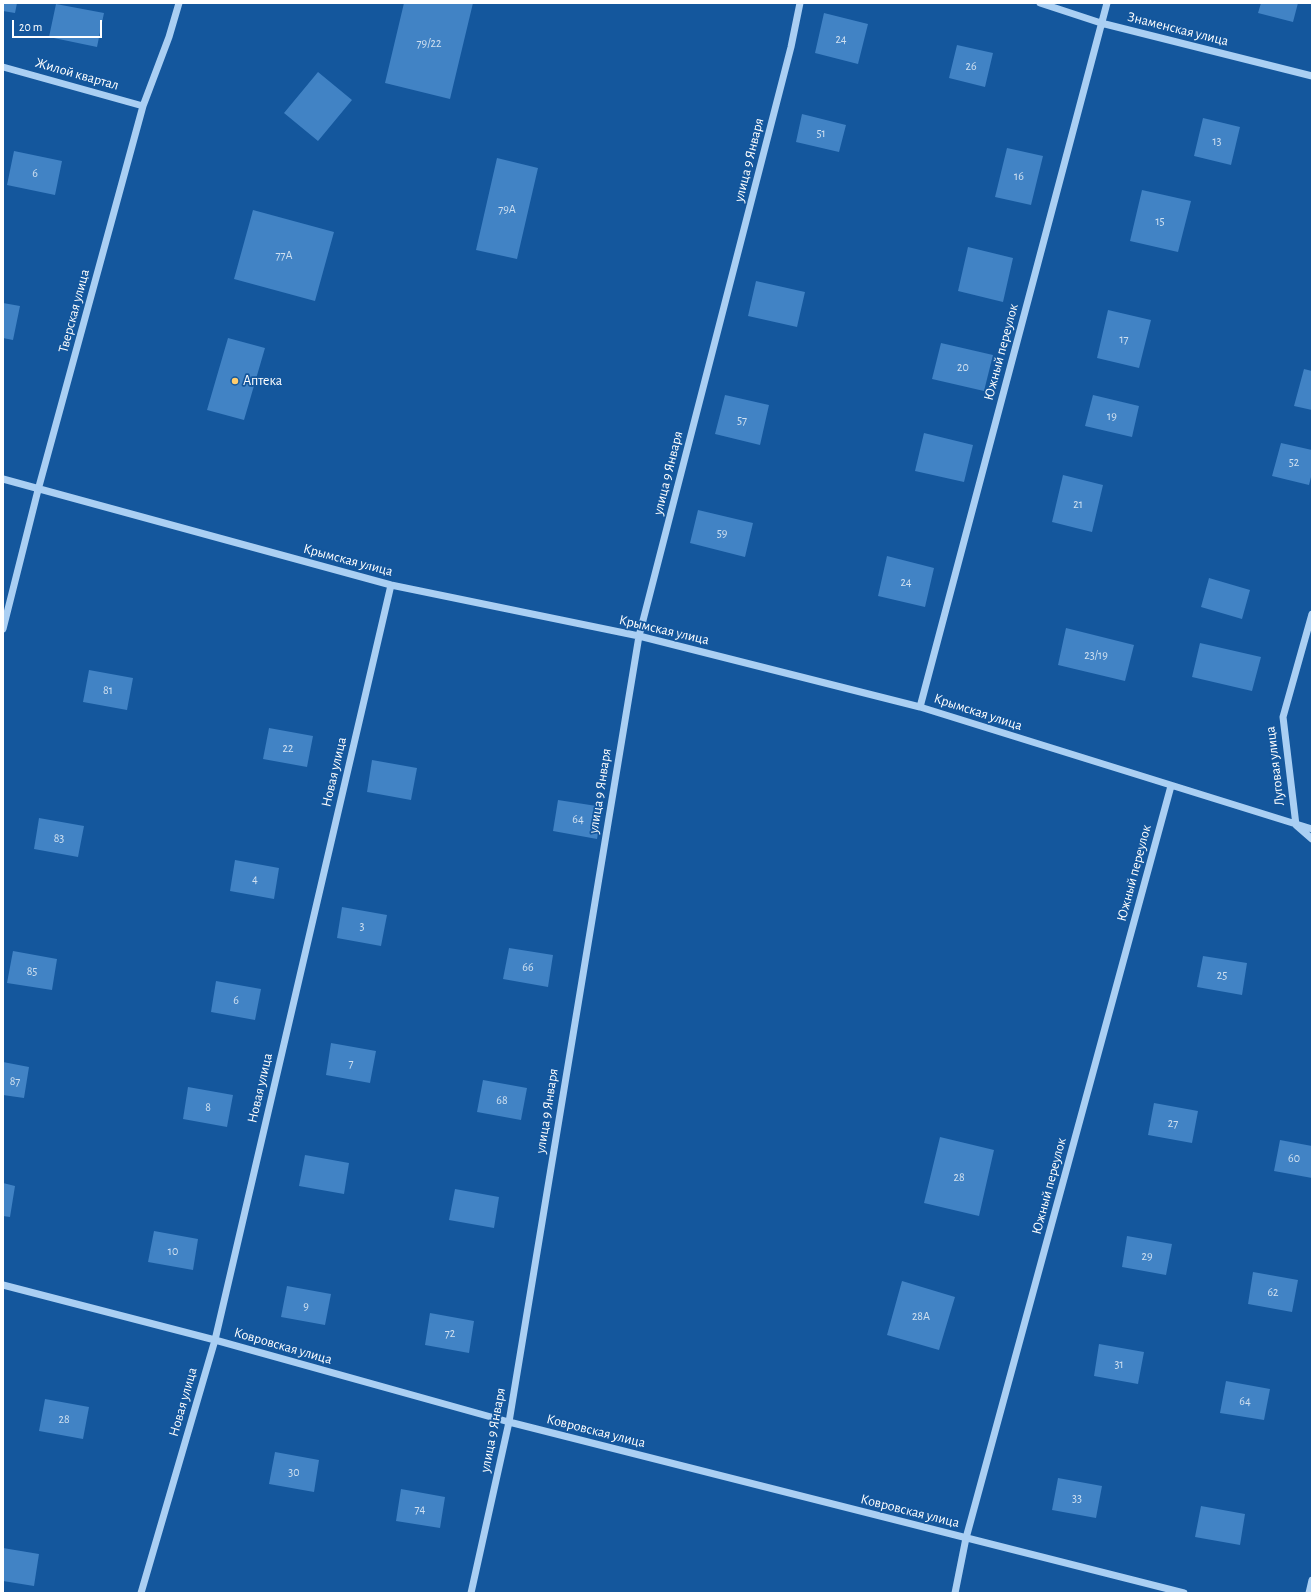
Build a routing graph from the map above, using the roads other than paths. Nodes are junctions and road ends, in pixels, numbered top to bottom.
1 (178, 3) edge
2 (800, 3) edge
3 (1040, 3) edge
4 (1107, 3) edge
5 (1101, 23) junction
6 (3, 67) edge
7 (1312, 76) edge
8 (143, 106) junction
9 (3, 479) edge
10 (38, 490) junction
11 (391, 585) junction
12 (1312, 614) edge
13 (3, 629) edge
14 (639, 636) junction
15 (920, 707) junction
16 (1171, 786) junction
17 (1296, 825) junction
18 (1312, 829) edge
19 (1312, 839) edge
20 (3, 1285) edge
21 (215, 1340) junction
22 (509, 1422) junction
23 (966, 1538) junction
24 (1312, 1580) edge
25 (141, 1593) edge
26 (471, 1593) edge
27 (955, 1593) edge
28 (1184, 1593) edge
29 (1309, 1593) edge

1 - 8 street, Тверская улица
2 - 14 street, улица 9 Января
3 - 5 street, Знаменская улица
4 - 5 street, Южный переулок
5 - 7 street, Знаменская улица
5 - 15 street, Южный переулок
6 - 8 street, Жилой квартал
8 - 10 street, Тверская улица
9 - 10 street, Крымская улица
10 - 11 street, Крымская улица
10 - 13 street, Тверская улица
11 - 14 street, Крымская улица
11 - 21 street, Новая улица
12 - 17 street, Луговая улица
14 - 15 street, Крымская улица
14 - 22 street, улица 9 Января
15 - 16 street, Крымская улица
16 - 17 street, Крымская улица
16 - 23 street, Южный переулок
17 - 18 street, Крымская улица
17 - 19 street
20 - 21 street, Ковровская улица
21 - 22 street, Ковровская улица
21 - 25 street, Новая улица
22 - 23 street, Ковровская улица
22 - 26 street, улица 9 Января
23 - 27 street, Южный переулок
23 - 28 street, Ковровская улица
24 - 29 street

